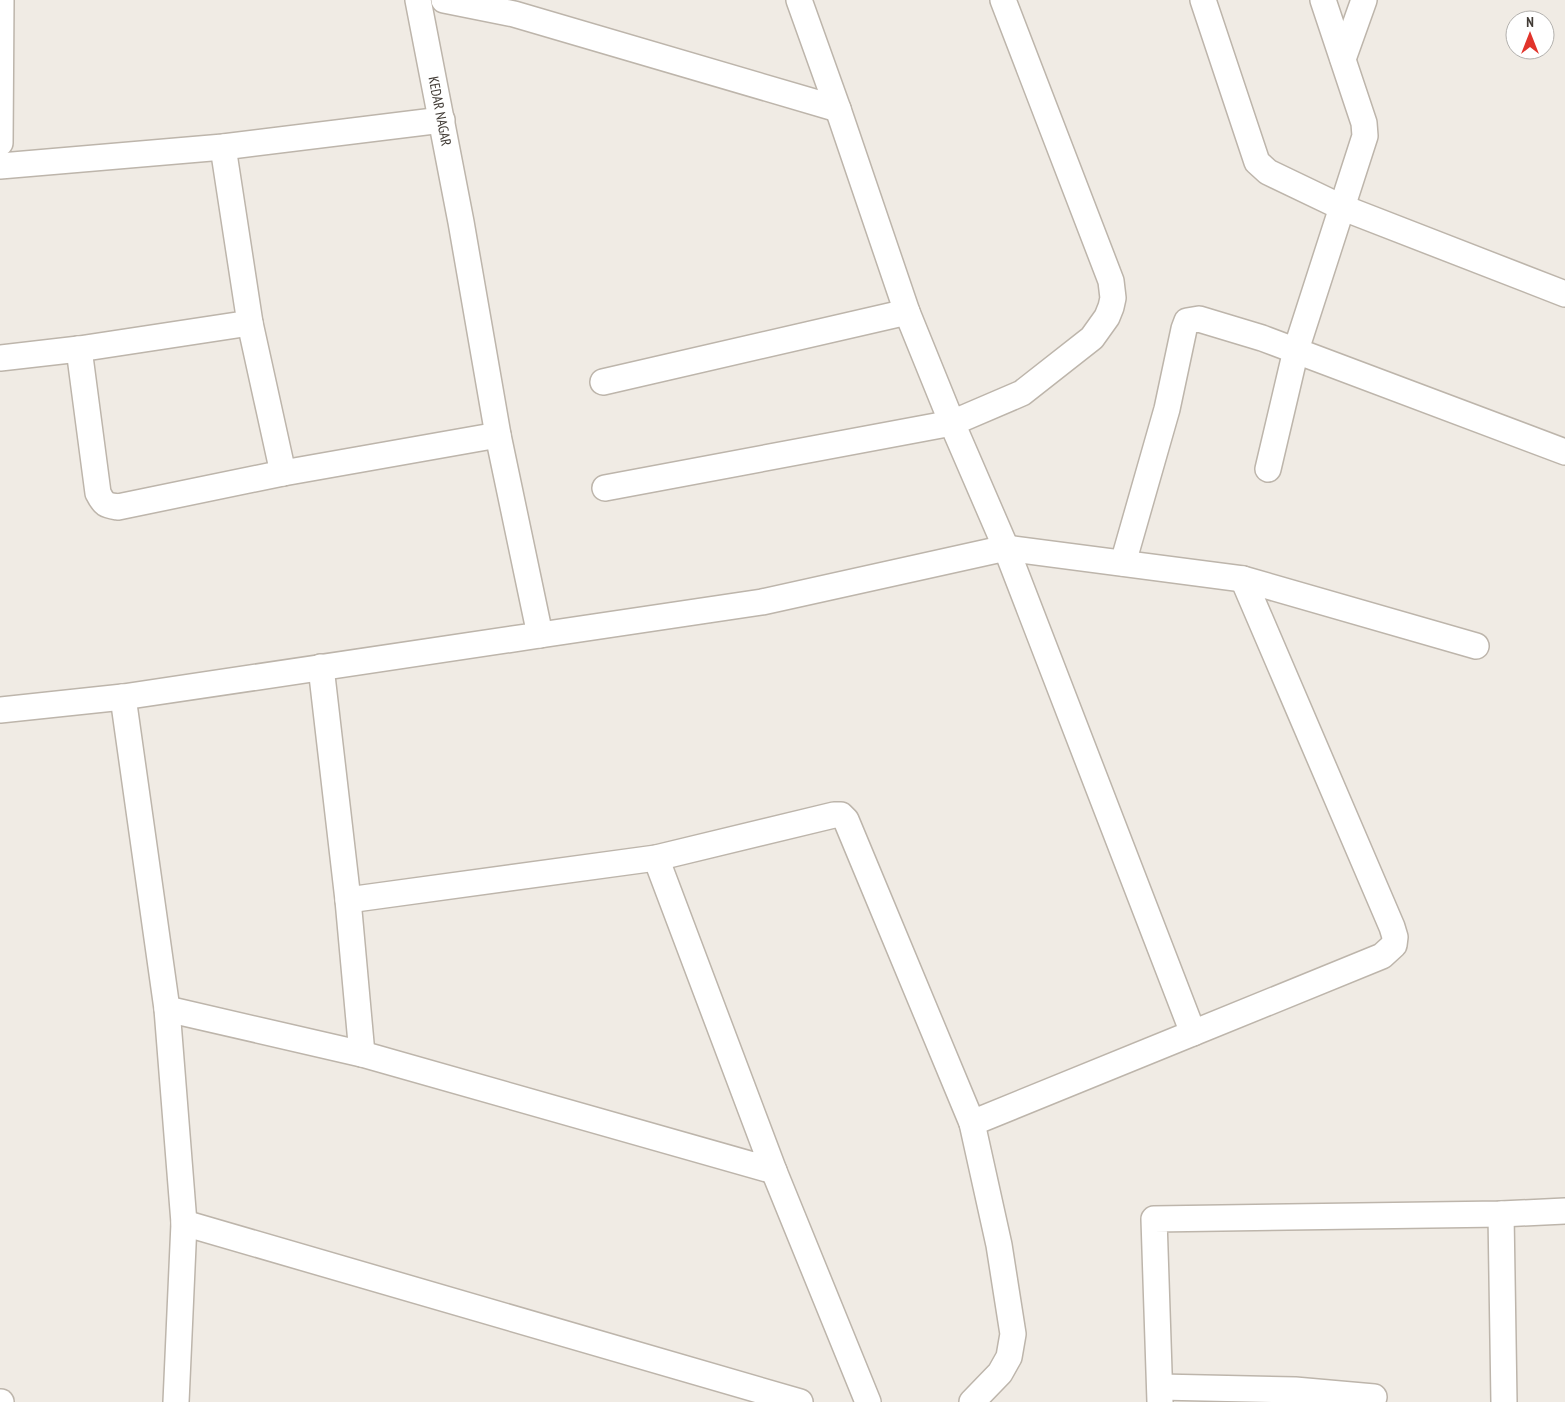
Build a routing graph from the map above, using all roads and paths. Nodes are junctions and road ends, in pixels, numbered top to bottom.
1 (1, 0) edge
2 (418, 0) edge
3 (444, 0) edge
4 (798, 0) edge
5 (1003, 0) edge
6 (1203, 0) edge
7 (1322, 0) edge
8 (1364, 0) edge
9 (1343, 59) junction
10 (838, 109) junction
11 (442, 120) junction
12 (0, 143) edge
13 (223, 147) junction
14 (0, 166) edge
15 (1341, 207) junction
16 (1565, 294) edge
17 (907, 312) junction
18 (250, 323) junction
19 (79, 348) junction
20 (1296, 350) junction
21 (0, 358) edge
22 (603, 382) dead end
23 (952, 422) junction
24 (498, 435) junction
25 (1565, 452) edge
26 (1268, 468) dead end
27 (283, 474) junction
28 (605, 488) dead end
29 (1006, 548) junction
30 (1123, 563) junction
31 (1243, 579) junction
32 (540, 635) junction
33 (1476, 646) dead end
34 (321, 668) junction
35 (123, 697) junction
36 (0, 710) edge
37 (656, 858) junction
38 (348, 900) junction
39 (167, 1009) junction
40 (1193, 1033) junction
41 (362, 1054) junction
42 (972, 1123) junction
43 (774, 1171) junction
44 (1565, 1211) edge
45 (1501, 1214) junction
46 (184, 1223) junction
47 (1160, 1394) edge
48 (1295, 1396) edge
49 (1374, 1397) dead end
50 (176, 1402) edge
51 (800, 1402) edge
52 (868, 1402) edge
53 (972, 1402) edge
54 (1504, 1402) edge

1 - 12 street
2 - 11 street, KEDAR NAGAR
3 - 10 street
4 - 10 street
5 - 23 street
6 - 15 street
7 - 9 street
8 - 9 street
9 - 15 street
10 - 17 street
11 - 13 street
11 - 24 street, KEDAR NAGAR
13 - 14 street
13 - 18 street
15 - 16 street
15 - 20 street
17 - 22 street
17 - 23 street
18 - 19 street
18 - 27 street
19 - 21 street
19 - 27 street
20 - 25 street
20 - 26 street
20 - 30 street
23 - 28 street
23 - 29 street
24 - 27 street
24 - 32 street, KEDAR NAGAR
29 - 30 street
29 - 32 street
29 - 40 street
30 - 31 street
31 - 33 street
31 - 40 street
32 - 34 street
34 - 35 street
34 - 38 street
35 - 36 street
35 - 39 street
37 - 38 street
37 - 42 street
37 - 43 street
38 - 41 street
39 - 41 street
39 - 46 street
40 - 42 street
41 - 43 street
42 - 53 street
43 - 52 street
44 - 45 street
45 - 47 street
45 - 54 street
46 - 50 street
46 - 51 street
47 - 48 street
48 - 49 street

